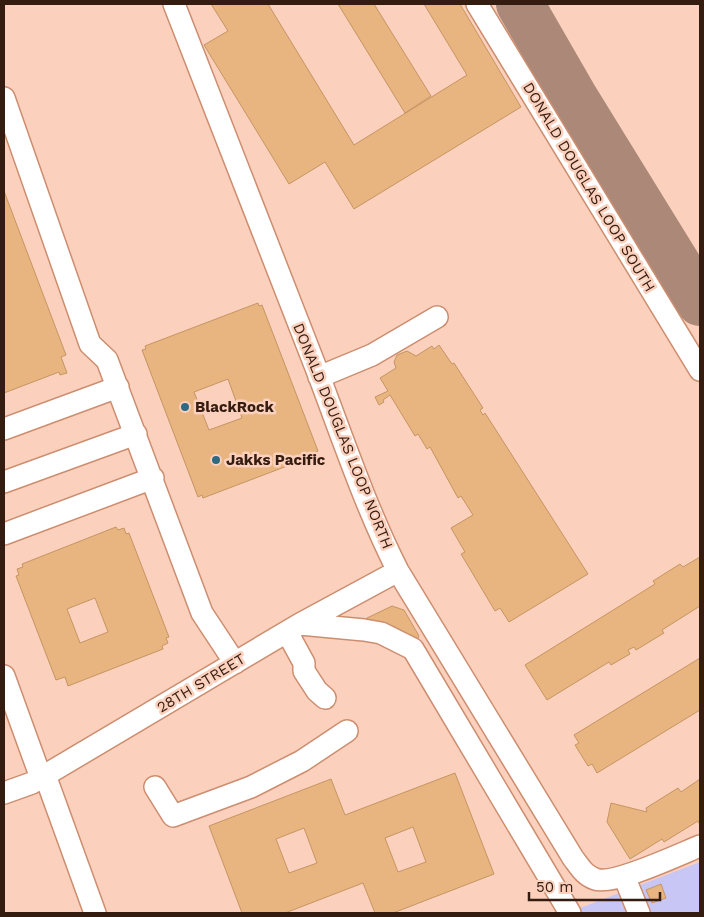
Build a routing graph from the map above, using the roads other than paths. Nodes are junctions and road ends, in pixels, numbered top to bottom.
1 (174, 4) edge
2 (476, 4) edge
3 (4, 98) edge
4 (437, 317) dead end
5 (700, 370) edge
6 (319, 377) junction
7 (118, 387) junction
8 (4, 429) edge
9 (136, 434) junction
10 (152, 478) junction
11 (4, 482) edge
12 (4, 534) edge
13 (398, 571) junction
14 (294, 628) junction
15 (235, 663) junction
16 (304, 663) dead end
17 (4, 676) edge
18 (348, 731) dead end
19 (43, 776) junction
20 (155, 787) dead end
21 (4, 793) edge
22 (700, 846) edge
23 (630, 874) junction
24 (94, 913) edge
25 (570, 913) edge
26 (639, 913) edge

1 - 6 street, DONALD DOUGLAS LOOP NORTH
2 - 5 street, DONALD DOUGLAS LOOP SOUTH
3 - 7 street
4 - 6 street
6 - 13 street, DONALD DOUGLAS LOOP NORTH
7 - 8 street
7 - 9 street
9 - 10 street
9 - 11 street
10 - 12 street
10 - 15 street
13 - 14 street, 28TH STREET
13 - 23 street, DONALD DOUGLAS LOOP NORTH
14 - 15 street, 28TH STREET
14 - 16 street
14 - 25 street
15 - 19 street, 28TH STREET
17 - 19 street
18 - 20 street
19 - 21 street, 28TH STREET
19 - 24 street
22 - 23 street, DONALD DOUGLAS LOOP NORTH
23 - 26 street

